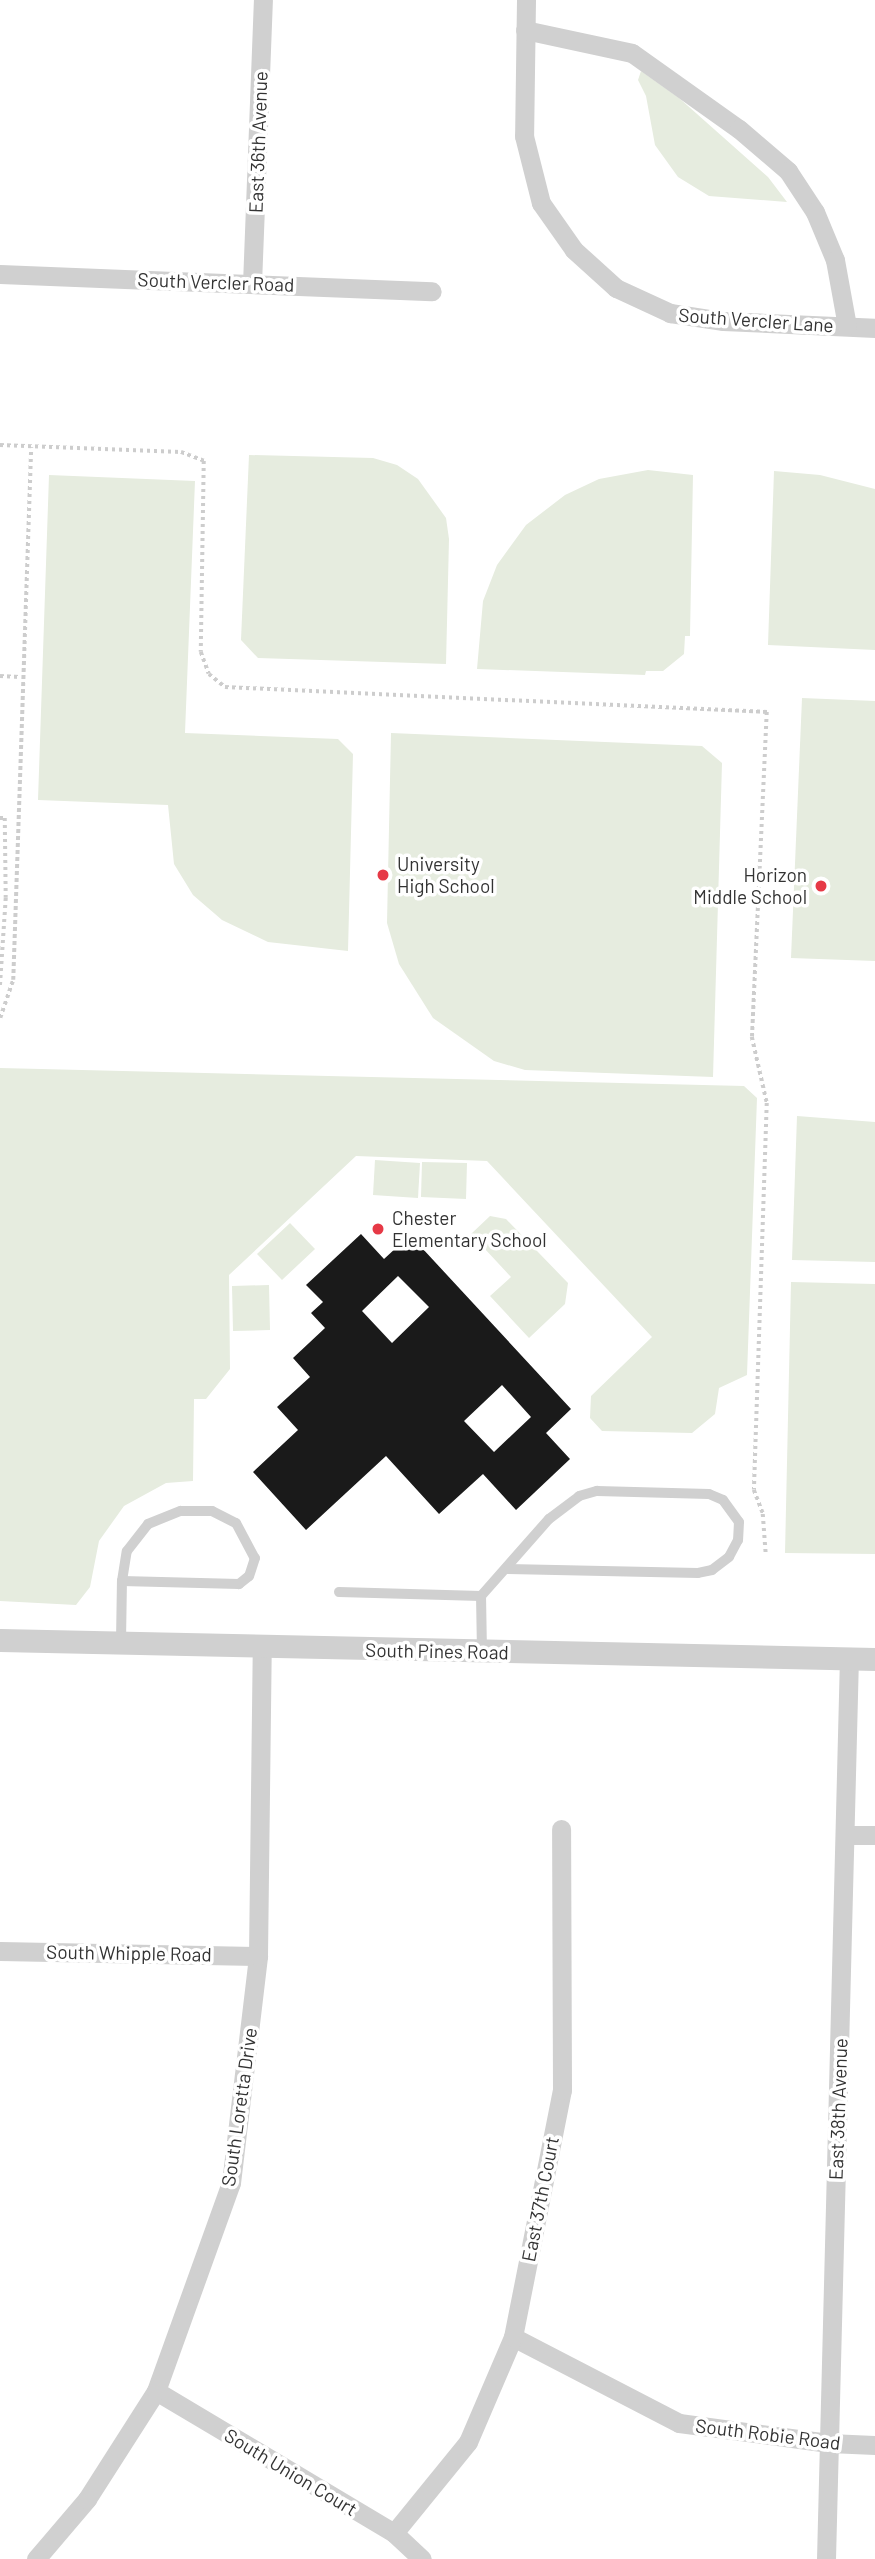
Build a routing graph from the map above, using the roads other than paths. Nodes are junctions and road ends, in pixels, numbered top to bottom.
1 (263, 0) edge
2 (526, 0) edge
3 (525, 30) junction
4 (0, 274) edge
5 (252, 284) junction
6 (432, 291) dead end
7 (847, 327) junction
8 (875, 328) edge
9 (508, 1569) junction
10 (122, 1581) junction
11 (339, 1592) dead end
12 (481, 1596) junction
13 (0, 1640) edge
14 (121, 1643) junction
15 (262, 1647) junction
16 (482, 1652) junction
17 (849, 1659) junction
18 (875, 1660) edge
19 (561, 1829) dead end
20 (845, 1835) junction
21 (875, 1835) edge
22 (0, 1951) edge
23 (258, 1956) junction
24 (513, 2337) junction
25 (156, 2391) junction
26 (829, 2443) junction
27 (875, 2445) edge
28 (394, 2533) junction
29 (36, 2559) edge
30 (422, 2559) edge
31 (826, 2559) edge

1 - 5 street, East 36th Avenue
2 - 3 street, South Vercler Lane
3 - 7 street
3 - 7 street, South Vercler Lane
4 - 5 street, South Vercler Road
5 - 6 street, South Vercler Road
7 - 8 street, South Vercler Lane
9 - 9 lane
9 - 12 lane
10 - 10 lane
10 - 14 lane
11 - 12 lane
12 - 16 lane
13 - 14 street, South Pines Road
14 - 15 street, South Pines Road
15 - 16 street, South Pines Road
15 - 23 street, South Loretta Drive
16 - 17 street, South Pines Road
17 - 18 street, South Pines Road
17 - 20 street, East 38th Avenue
19 - 24 street, East 37th Court
20 - 21 street
20 - 26 street, East 38th Avenue
22 - 23 street, South Whipple Road
23 - 25 street, South Loretta Drive
24 - 26 street, South Robie Road
24 - 28 street, East 37th Court
25 - 28 street, South Union Court
25 - 29 street, South Loretta Drive
26 - 27 street, South Robie Road
26 - 31 street, East 38th Avenue
28 - 30 street, South Union Court

